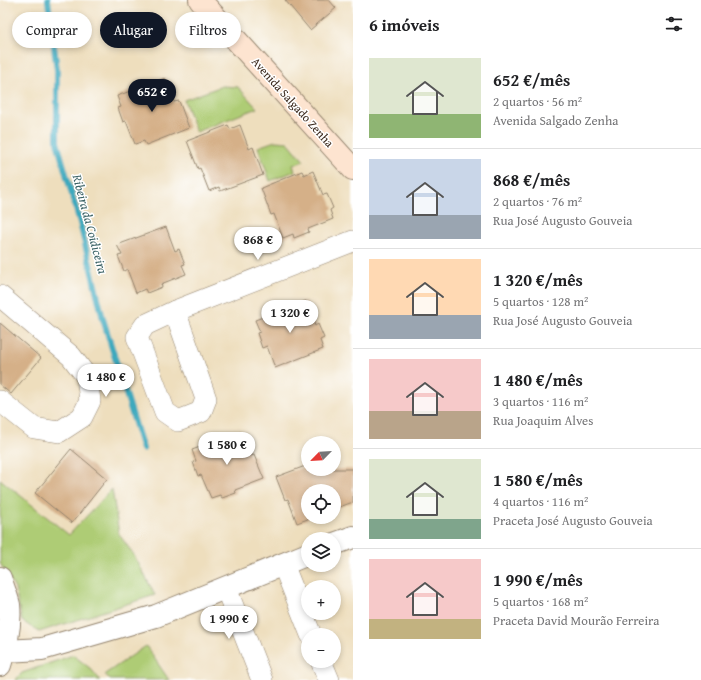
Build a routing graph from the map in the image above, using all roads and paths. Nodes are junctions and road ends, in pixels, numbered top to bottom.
1 (200, 0) edge
2 (353, 169) edge
3 (353, 241) edge
4 (0, 296) edge
5 (175, 311) junction
6 (0, 401) edge
7 (353, 537) edge
8 (341, 541) edge
9 (301, 557) edge
10 (283, 564) junction
11 (0, 578) edge
12 (226, 588) junction
13 (308, 628) edge
14 (2, 656) edge
15 (324, 668) edge
16 (262, 680) edge
17 (329, 680) edge

1 - 2 main road, Avenida Salgado Zenha
3 - 5 street
4 - 6 street
5 - 5 street
7 - 8 street
9 - 10 street
10 - 12 street
10 - 13 street
11 - 14 street
12 - 14 street
12 - 16 street
15 - 17 street

